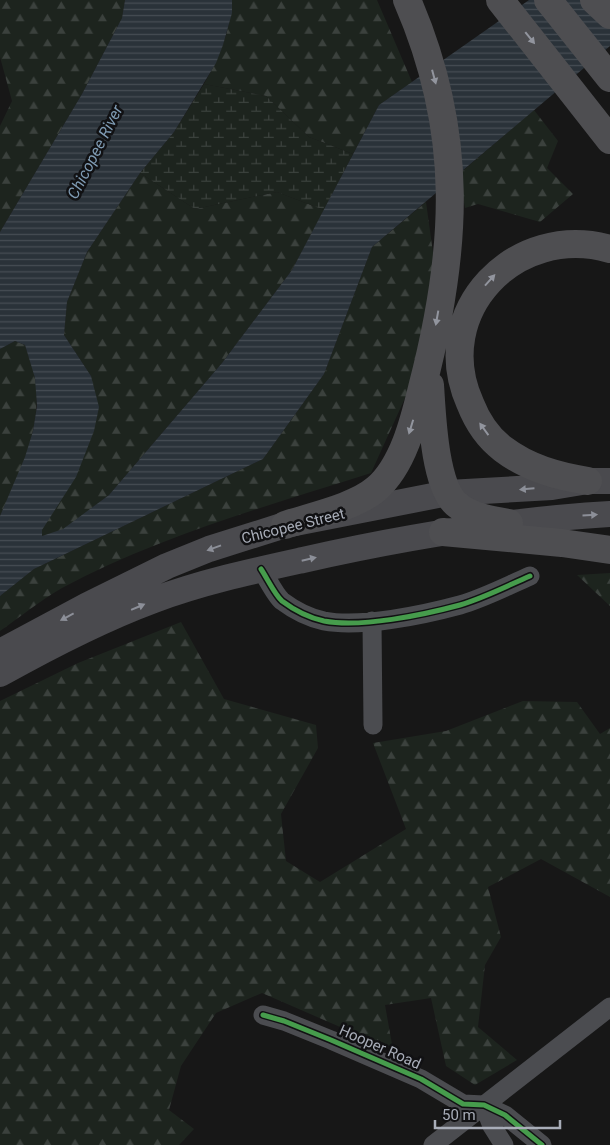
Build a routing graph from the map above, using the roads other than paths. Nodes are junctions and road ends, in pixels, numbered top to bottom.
1 (407, 0) edge
2 (500, 0) edge
3 (548, 0) edge
4 (594, 0) edge
5 (610, 15) edge
6 (610, 78) edge
7 (604, 131) edge
8 (610, 249) edge
9 (428, 363) junction
10 (599, 481) edge
11 (448, 493) junction
12 (610, 514) edge
13 (509, 523) junction
14 (285, 525) junction
15 (443, 532) junction
16 (610, 550) edge
17 (261, 569) junction
18 (530, 576) dead end
19 (372, 621) junction
20 (0, 652) edge
21 (0, 674) edge
22 (373, 725) dead end
23 (610, 1007) edge
24 (263, 1015) dead end
25 (484, 1105) junction
26 (432, 1145) edge
27 (504, 1145) edge
28 (542, 1145) edge

1 -> 9 highway
2 -> 7 highway
3 - 6 highway
4 - 5 highway
10 -> 8 highway
9 - 11 highway
9 -> 14 highway
10 -> 11 main road, Chicopee Street
11 - 13 highway
11 - 14 main road, Chicopee Street
13 -> 12 main road
13 - 15 main road
14 -> 20 main road, Chicopee Street
15 - 16 highway
17 -> 15 main road
17 - 19 street
21 -> 17 main road
18 - 19 street
19 - 22 street
23 - 25 street
24 - 25 street, Hooper Road
25 - 26 street
25 - 27 street
25 - 28 street, Hooper Road

